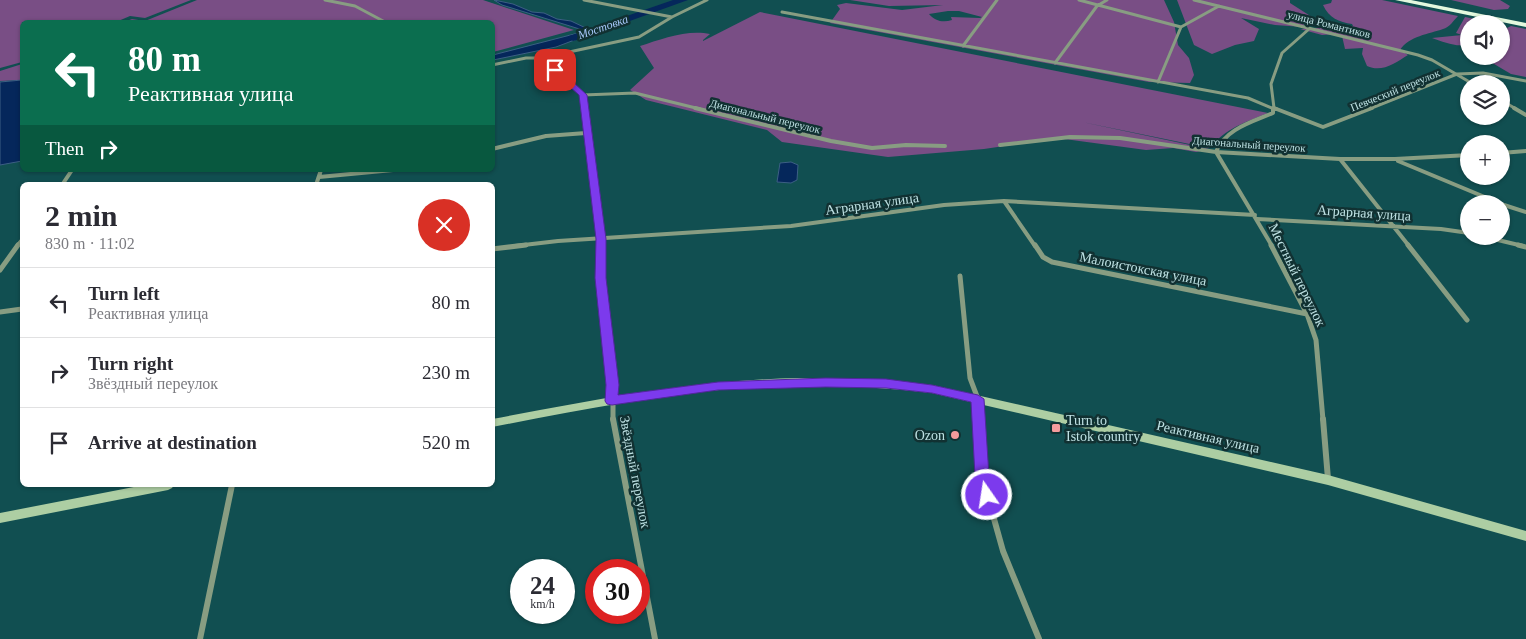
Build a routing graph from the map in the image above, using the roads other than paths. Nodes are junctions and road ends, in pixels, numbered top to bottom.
1 (325, 0) edge
2 (584, 0) edge
3 (614, 0) edge
4 (707, 0) edge
5 (997, 0) edge
6 (1079, 0) edge
7 (1106, 0) edge
8 (1194, 0) edge
9 (1399, 0) edge
10 (1414, 0) edge
11 (606, 4) junction
12 (1097, 6) junction
13 (1219, 6) junction
14 (782, 12) dead end
15 (672, 17) junction
16 (381, 20) edge
17 (1526, 24) edge
18 (1181, 27) junction
19 (1309, 29) junction
20 (963, 46) junction
21 (541, 58) junction
22 (495, 64) edge
23 (1055, 64) junction
24 (1458, 74) junction
25 (1526, 81) edge
26 (1158, 82) junction
27 (583, 95) junction
28 (1510, 105) edge
29 (1274, 108) junction
30 (1526, 115) edge
31 (586, 134) junction
32 (945, 146) dead end
33 (1000, 146) dead end
34 (495, 148) edge
35 (1216, 152) junction
36 (1526, 152) edge
37 (1510, 153) edge
38 (1460, 156) edge
39 (1340, 159) junction
40 (1395, 160) junction
41 (320, 172) edge
42 (372, 172) edge
43 (319, 177) junction
44 (317, 182) edge
45 (1004, 201) junction
46 (1526, 212) edge
47 (1256, 217) junction
48 (1392, 226) junction
49 (1460, 232) edge
50 (601, 239) junction
51 (20, 243) edge
52 (1510, 243) edge
53 (1526, 247) edge
54 (495, 249) edge
55 (0, 270) edge
56 (960, 276) dead end
57 (20, 309) edge
58 (0, 312) edge
59 (1307, 314) junction
60 (1467, 320) dead end
61 (978, 399) junction
62 (612, 401) junction
63 (495, 422) edge
64 (1328, 480) junction
65 (158, 487) edge
66 (232, 487) edge
67 (0, 518) edge
68 (1526, 536) edge
69 (200, 639) edge
70 (655, 639) edge
71 (1040, 639) edge

1 - 16 street
2 - 11 street
3 - 11 street
4 - 15 street
5 - 20 street
6 - 12 street
7 - 12 street
8 - 13 street, улица Романтиков
9 - 17 highway
10 - 17 highway
11 - 15 street
12 - 18 street
12 - 23 street
13 - 18 street
13 - 19 street, улица Романтиков
14 - 20 street, Певческий переулок
15 - 21 street
18 - 26 street
19 - 24 street, улица Романтиков
19 - 29 street
20 - 23 street, Певческий переулок
21 - 22 street
21 - 27 street
23 - 26 street, Певческий переулок
24 - 25 street, Певческий переулок
24 - 29 street, Певческий переулок
26 - 29 street, Певческий переулок
27 - 31 street, Звёздный переулок
27 - 32 street, Диагональный переулок
28 - 30 street
29 - 35 street
31 - 34 street
31 - 50 street, Звёздный переулок
33 - 35 street, Диагональный переулок
35 - 39 street, Диагональный переулок
35 - 47 street, Местный переулок
36 - 37 street
38 - 40 street, Диагональный переулок
39 - 40 street, Диагональный переулок
39 - 48 street
40 - 46 street
41 - 43 street
42 - 43 street
43 - 44 street
45 - 47 street, Аграрная улица
45 - 50 street, Аграрная улица
45 - 59 street, Малоистокская улица
47 - 48 street, Аграрная улица
47 - 59 street, Местный переулок
48 - 49 street, Аграрная улица
48 - 60 street
50 - 54 street, Аграрная улица
50 - 62 street, Звёздный переулок
51 - 55 street
52 - 53 street
56 - 61 street
57 - 58 street
59 - 64 street, Местный переулок
61 - 62 main road, Реактивная улица
61 - 64 main road, Реактивная улица
61 - 71 street
62 - 63 main road, Реактивная улица
62 - 70 street, Звёздный переулок
64 - 68 main road, Реактивная улица
65 - 67 main road
66 - 69 street

